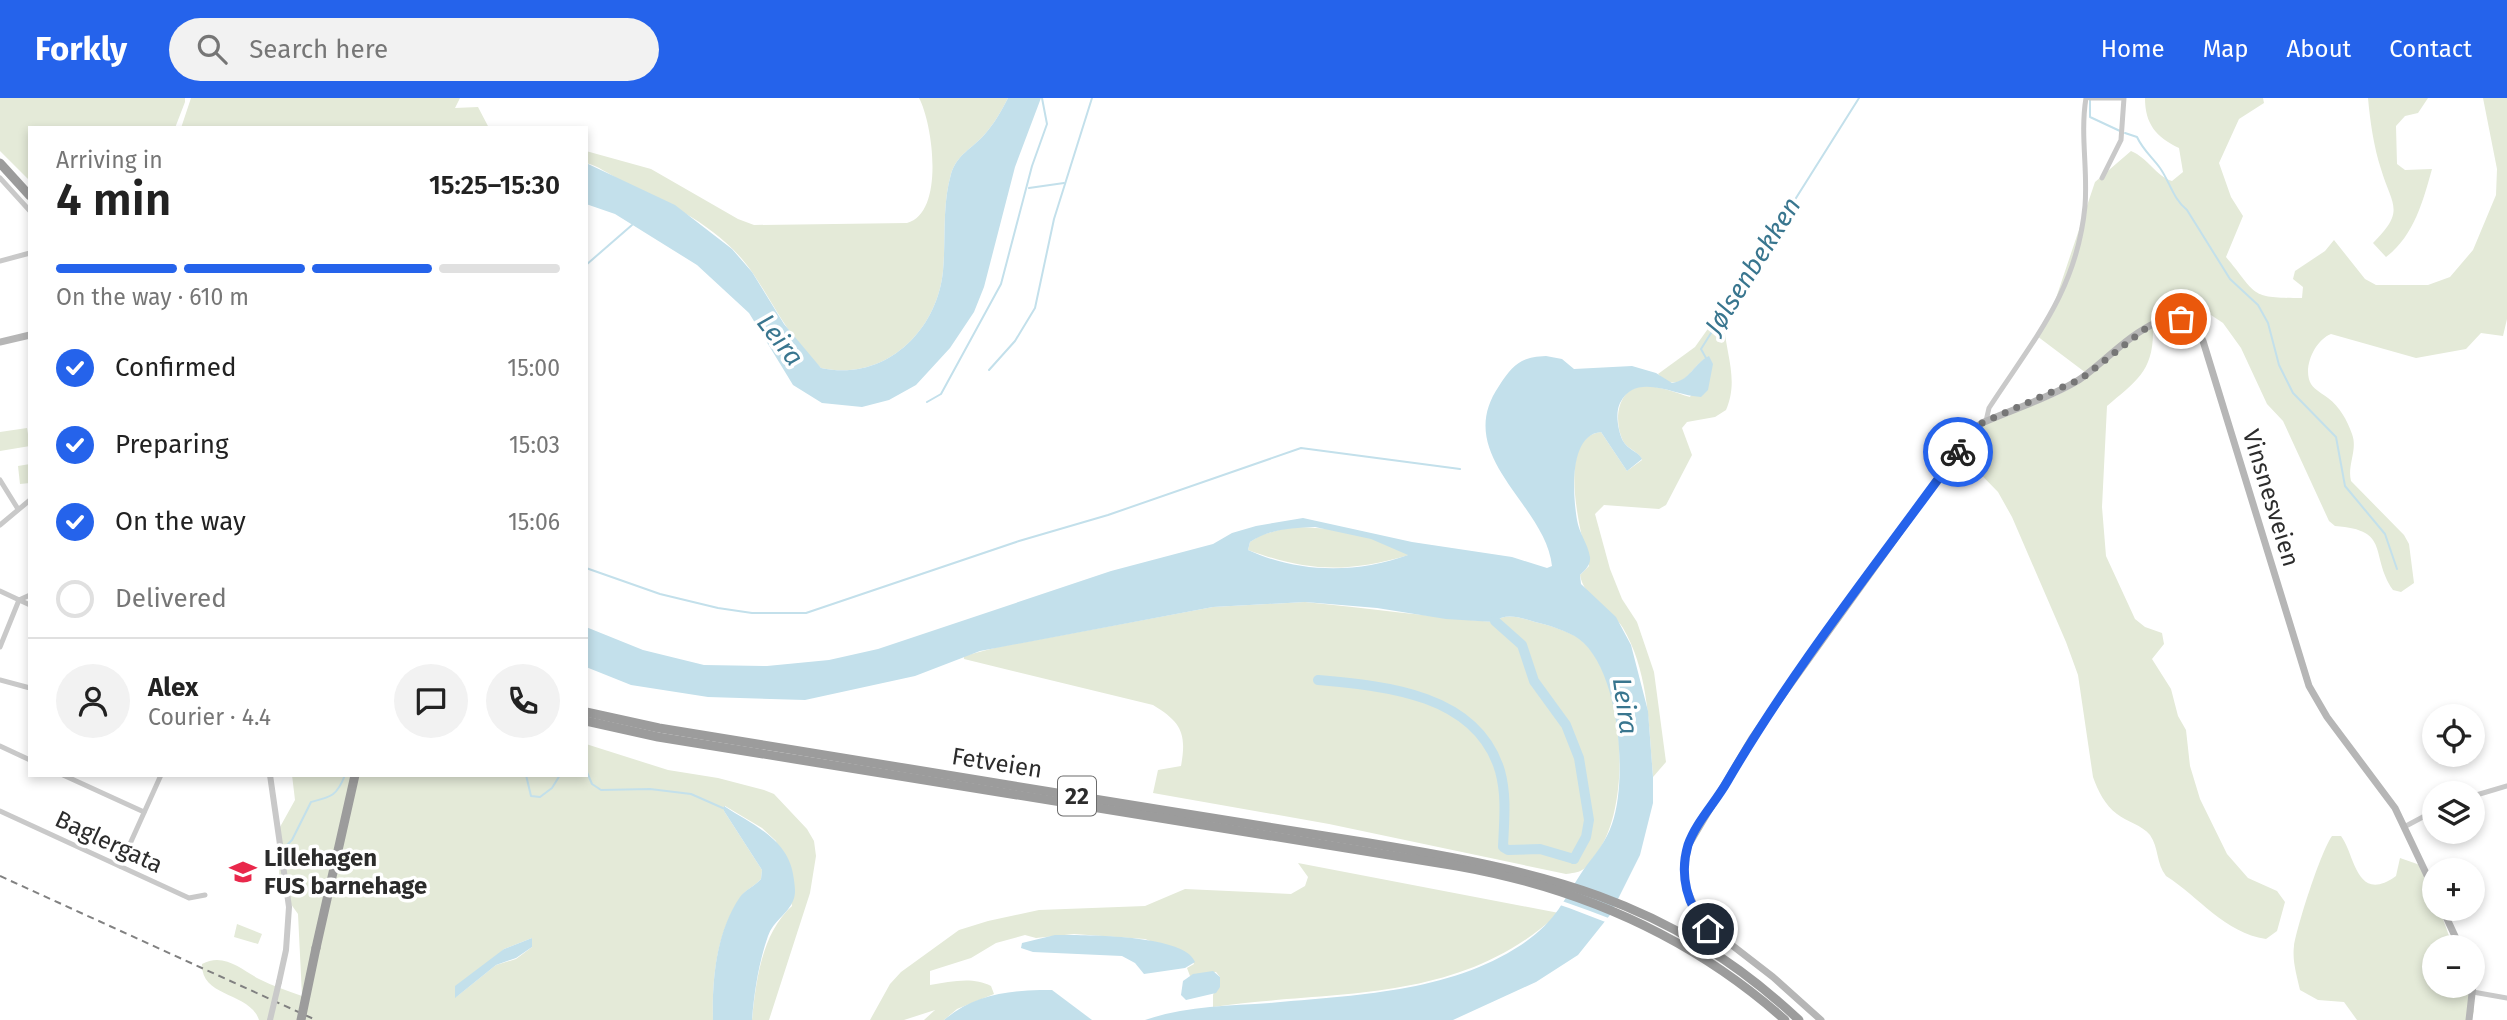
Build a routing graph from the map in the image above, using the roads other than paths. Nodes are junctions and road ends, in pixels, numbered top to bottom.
1 (2088, 98) edge
2 (2123, 98) edge
3 (0, 163) edge
4 (0, 178) edge
5 (2102, 178) dead end
6 (28, 194) edge
7 (28, 209) edge
8 (28, 254) edge
9 (0, 261) edge
10 (28, 335) edge
11 (0, 342) edge
12 (1984, 422) junction
13 (0, 480) edge
14 (28, 502) edge
15 (18, 509) junction
16 (0, 525) edge
17 (0, 591) edge
18 (28, 597) edge
19 (19, 600) junction
20 (28, 604) edge
21 (0, 647) edge
22 (0, 680) edge
23 (28, 687) edge
24 (588, 712) edge
25 (588, 721) edge
26 (0, 746) edge
27 (28, 759) edge
28 (67, 777) edge
29 (160, 777) edge
30 (270, 777) edge
31 (349, 777) edge
32 (354, 777) edge
33 (2507, 786) edge
34 (2485, 792) edge
35 (0, 811) edge
36 (144, 812) junction
37 (2422, 817) edge
38 (344, 819) junction
39 (2406, 826) junction
40 (2422, 863) edge
41 (120, 866) junction
42 (1564, 887) junction
43 (205, 895) dead end
44 (1628, 911) junction
45 (2485, 992) edge
46 (2472, 998) edge
47 (2507, 998) edge
48 (270, 1020) edge
49 (301, 1020) edge
50 (1785, 1020) edge
51 (1799, 1020) edge
52 (1821, 1020) edge
53 (2469, 1020) edge

1 - 2 street
1 - 12 street
2 - 5 street
3 - 6 highway
4 - 7 street
8 - 9 street
10 - 11 main road
12 - 39 main road, Vinsnesveien
12 - 52 main road
13 - 15 street
14 - 15 street
15 - 16 street
17 - 19 street
18 - 19 street
19 - 20 street
19 - 21 street
22 - 23 street
24 - 42 highway, Fetveien / 22
25 - 42 highway, Fetveien / 22
26 - 27 street
28 - 36 street
29 - 36 street
30 - 48 street, bridge
31 - 38 highway
32 - 38 highway
33 - 34 street
35 - 41 street, Baglergata
36 - 41 street
37 - 39 street
38 - 49 highway, bridge
39 - 40 main road, Vinsnesveien
41 - 43 street, Baglergata
42 - 44 highway, 22
44 - 50 highway, 22
44 - 51 highway, 22
45 - 47 street
46 - 53 main road

